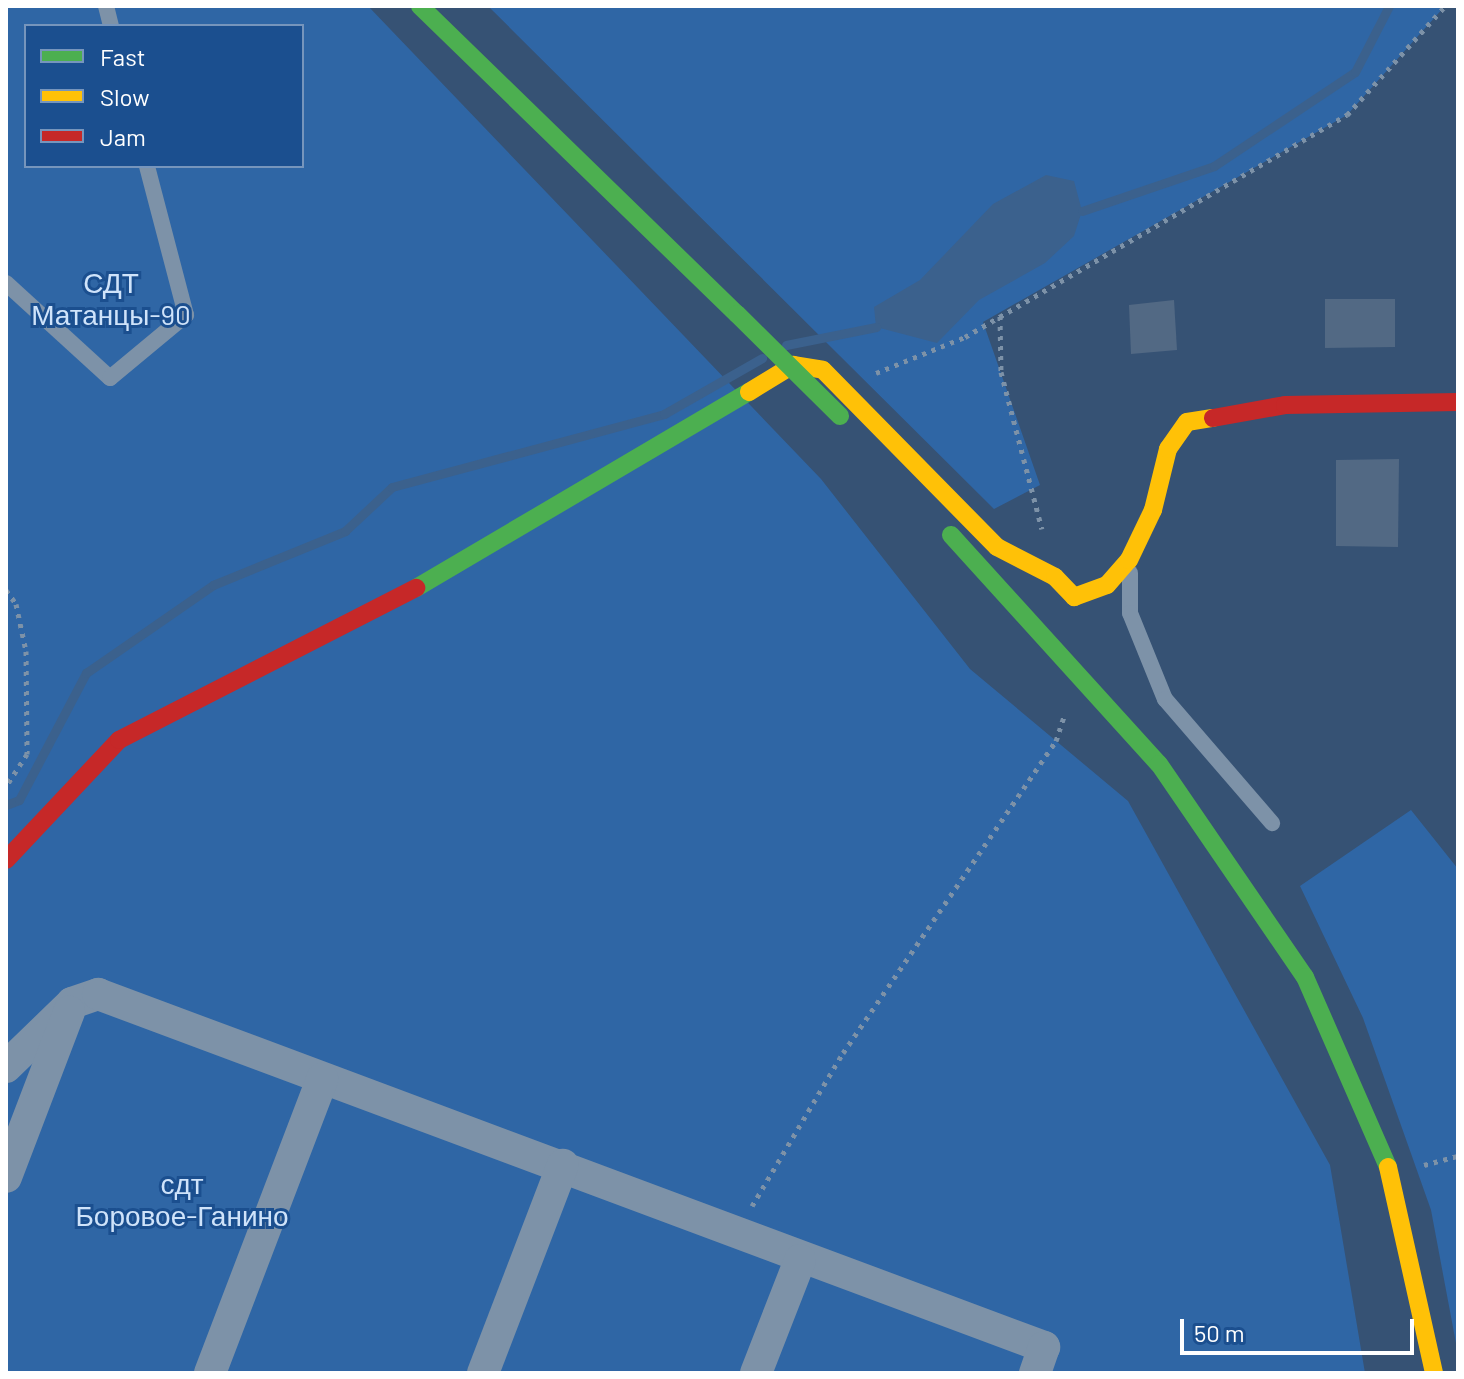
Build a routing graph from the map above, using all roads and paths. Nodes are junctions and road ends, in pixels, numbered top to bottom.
1 (420, 6) edge
2 (1445, 6) edge
3 (148, 168) edge
4 (6, 283) edge
5 (1000, 315) junction
6 (836, 383) junction
7 (1458, 402) edge
8 (894, 474) dead end
9 (937, 520) dead end
10 (1129, 560) junction
11 (1055, 577) junction
12 (6, 590) edge
13 (1077, 671) junction
14 (6, 786) edge
15 (1272, 823) dead end
16 (6, 860) edge
17 (72, 1003) junction
18 (6, 1067) edge
19 (322, 1079) junction
20 (563, 1165) junction
21 (6, 1177) edge
22 (735, 1234) junction
23 (800, 1260) junction
24 (210, 1373) edge
25 (483, 1373) edge
26 (756, 1373) edge
27 (1035, 1373) edge
28 (1434, 1373) edge

1 - 8 street, bridge
2 - 5 path
3 - 4 lane
5 - 6 path
5 - 11 path
6 - 11 street
6 - 16 street
7 - 10 street
9 - 13 street
10 - 11 street
10 - 15 lane
12 - 14 path
13 - 22 path
13 - 28 street
17 - 18 street
17 - 19 street
17 - 21 street
19 - 20 street
19 - 24 street
20 - 22 street
20 - 25 street
22 - 23 street
23 - 26 street
23 - 27 street

